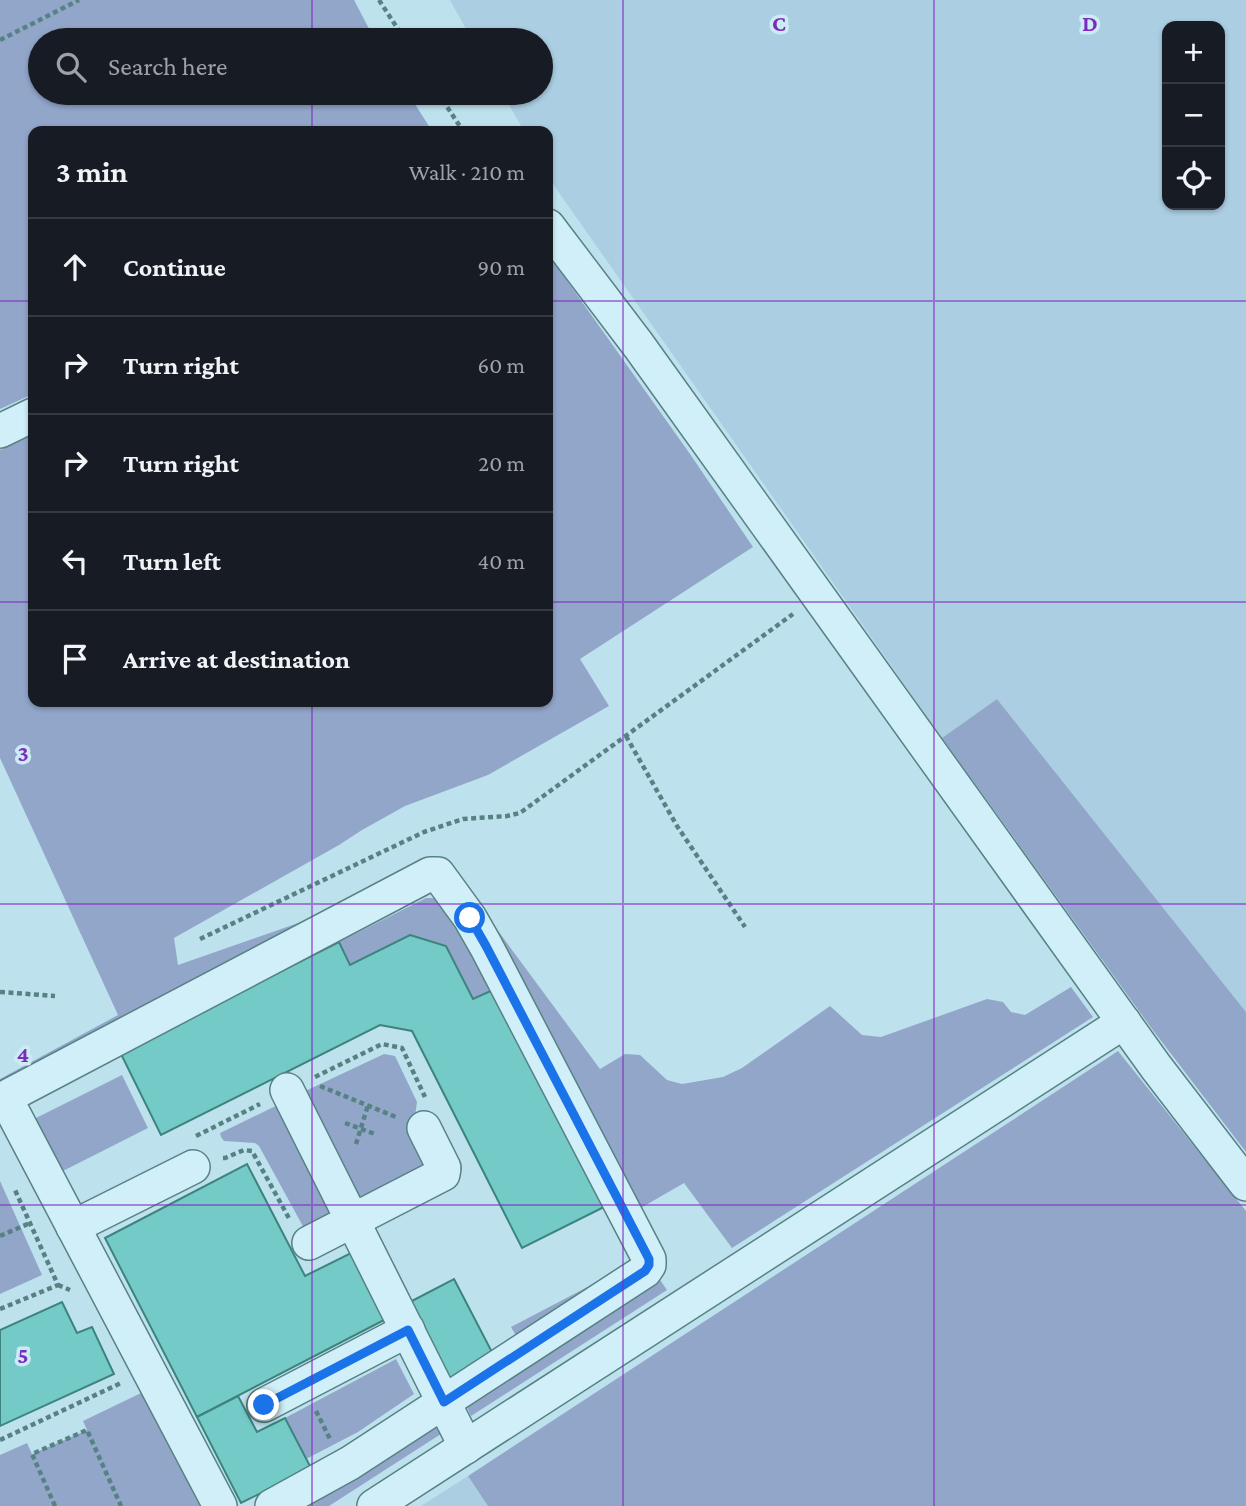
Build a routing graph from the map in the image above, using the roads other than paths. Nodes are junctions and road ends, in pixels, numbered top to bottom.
1 (553, 233) edge
2 (28, 417) edge
3 (0, 430) edge
4 (1124, 1022) junction
5 (297, 1086) road end
6 (424, 1128) road end
7 (206, 1161) road end
8 (1246, 1184) edge
9 (353, 1220) junction
10 (73, 1227) junction
11 (309, 1243) road end
12 (408, 1330) junction
13 (444, 1402) junction
14 (264, 1405) dead end
15 (466, 1447) junction
16 (220, 1506) edge
17 (272, 1506) edge
18 (374, 1506) edge

1 - 4 street
2 - 3 street
4 - 8 street
4 - 15 street
5 - 9 street
6 - 9 street
7 - 10 street
9 - 11 street
9 - 12 street
10 - 13 street
10 - 16 street
12 - 13 street
12 - 14 street
13 - 15 street
13 - 17 street
15 - 18 street

